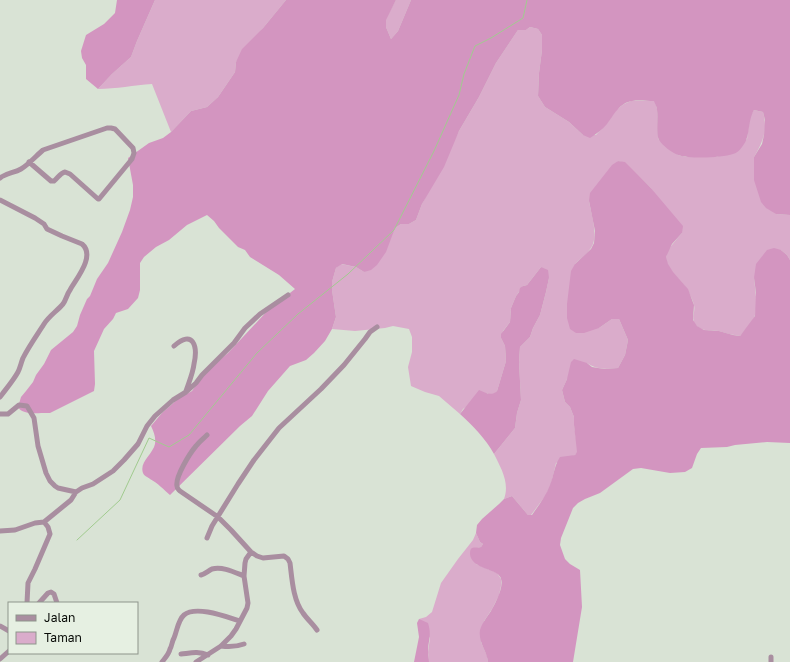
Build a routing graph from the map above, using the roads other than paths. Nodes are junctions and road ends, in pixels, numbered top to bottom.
1 (29, 162) junction
2 (0, 178) edge
3 (0, 200) edge
4 (288, 295) dead end
5 (377, 327) dead end
6 (174, 346) dead end
7 (186, 392) junction
8 (0, 397) edge
9 (0, 414) edge
10 (207, 435) dead end
11 (76, 492) junction
12 (218, 517) junction
13 (44, 522) junction
14 (0, 531) edge
15 (207, 538) dead end
16 (251, 552) junction
17 (201, 576) dead end
18 (244, 576) junction
19 (26, 602) edge
20 (40, 602) edge
21 (57, 602) edge
22 (240, 621) junction
23 (317, 630) dead end
24 (244, 644) dead end
25 (221, 646) junction
26 (8, 652) edge
27 (181, 654) dead end
28 (208, 655) junction
29 (0, 659) edge
30 (162, 662) edge
31 (196, 662) edge

1 - 1 street
1 - 2 street
3 - 8 street
4 - 7 street
5 - 12 street
6 - 7 street
7 - 11 street
9 - 11 street
10 - 12 street
11 - 13 street
12 - 15 street
12 - 16 street
13 - 14 street
13 - 19 street
16 - 18 street
16 - 23 street
17 - 18 street
18 - 22 street
20 - 21 street
22 - 25 street
22 - 30 street
24 - 25 street
25 - 28 street
26 - 29 street
27 - 28 street
28 - 31 street

